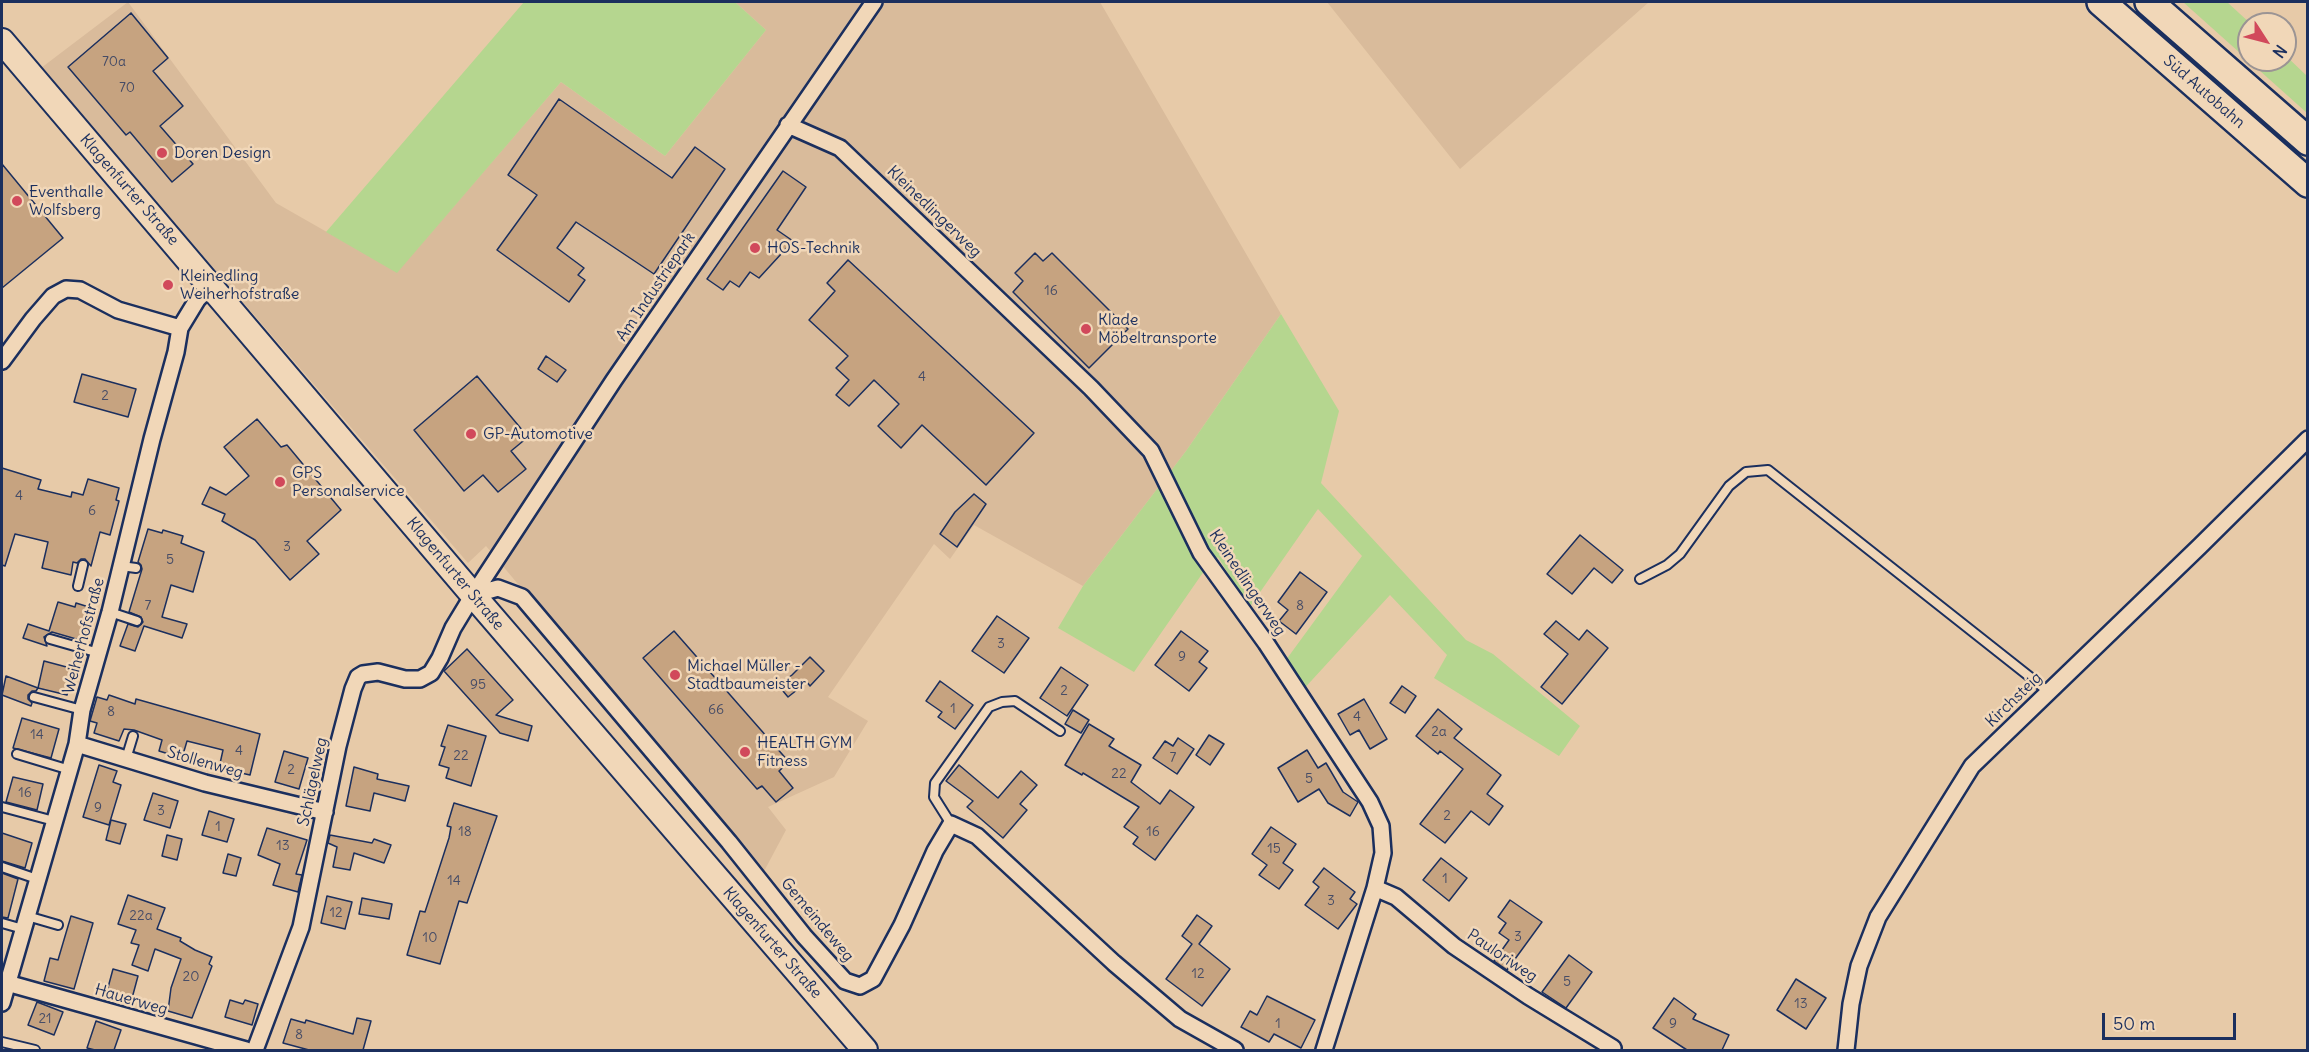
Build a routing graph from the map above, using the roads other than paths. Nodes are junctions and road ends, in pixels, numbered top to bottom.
1 (874, 2) edge
2 (2101, 2) edge
3 (2149, 2) edge
4 (2, 41) edge
5 (788, 125) junction
6 (2307, 141) edge
7 (2307, 183) edge
8 (210, 286) junction
9 (180, 328) junction
10 (2, 361) edge
11 (2307, 439) edge
12 (83, 565) dead end
13 (1640, 579) dead end
14 (78, 586) dead end
15 (473, 595) junction
16 (110, 612) junction
17 (137, 621) dead end
18 (50, 639) dead end
19 (99, 654) junction
20 (2049, 692) junction
21 (34, 698) dead end
22 (82, 710) junction
23 (1060, 731) dead end
24 (133, 736) dead end
25 (77, 744) junction
26 (16, 754) dead end
27 (126, 759) junction
28 (70, 770) junction
29 (2, 807) edge
30 (325, 812) junction
31 (54, 821) junction
32 (951, 824) junction
33 (2, 867) edge
34 (37, 879) junction
35 (1375, 888) junction
36 (2, 923) edge
37 (25, 923) junction
38 (58, 925) dead end
39 (4, 983) edge
40 (2, 1003) edge
41 (2, 1042) edge
42 (1613, 1048) dead end
43 (35, 1050) edge
44 (246, 1050) edge
45 (255, 1050) edge
46 (865, 1050) edge
47 (1235, 1050) edge
48 (1324, 1050) edge
49 (1846, 1050) edge

1 - 5 street, Am Industriepark
2 - 7 highway, Süd Autobahn
3 - 6 highway, Süd Autobahn
4 - 8 main road, Klagenfurter Straße
5 - 15 street, Am Industriepark
5 - 35 street, Kleinedlingerweg
8 - 9 street, Weiherhofstraße
8 - 15 main road, Klagenfurter Straße
9 - 10 street
9 - 16 street, Weiherhofstraße
11 - 20 street, Kirchsteig
12 - 14 lane
13 - 20 lane
15 - 30 street, Schlägelweg
15 - 32 street, Gemeindeweg
15 - 46 main road, Klagenfurter Straße
16 - 17 lane
16 - 19 street, Weiherhofstraße
18 - 19 lane
19 - 22 street, Weiherhofstraße
20 - 49 street, Kirchsteig
21 - 22 lane
22 - 25 street, Weiherhofstraße
23 - 32 lane
24 - 27 lane
25 - 27 street, Stollenweg
25 - 28 street, Weiherhofstraße
26 - 28 lane
27 - 30 street, Stollenweg
28 - 31 street, Weiherhofstraße
29 - 31 lane
30 - 45 street, Schlägelweg
31 - 34 street, Weiherhofstraße
32 - 47 street
33 - 34 lane
34 - 37 street, Weiherhofstraße
35 - 42 street, Pauloriweg
35 - 48 street, Kleinedlingerweg
36 - 37 lane
37 - 38 lane
37 - 39 street, Weiherhofstraße
39 - 40 street, Weiherhofstraße
39 - 44 street, Hauerweg
41 - 43 lane

